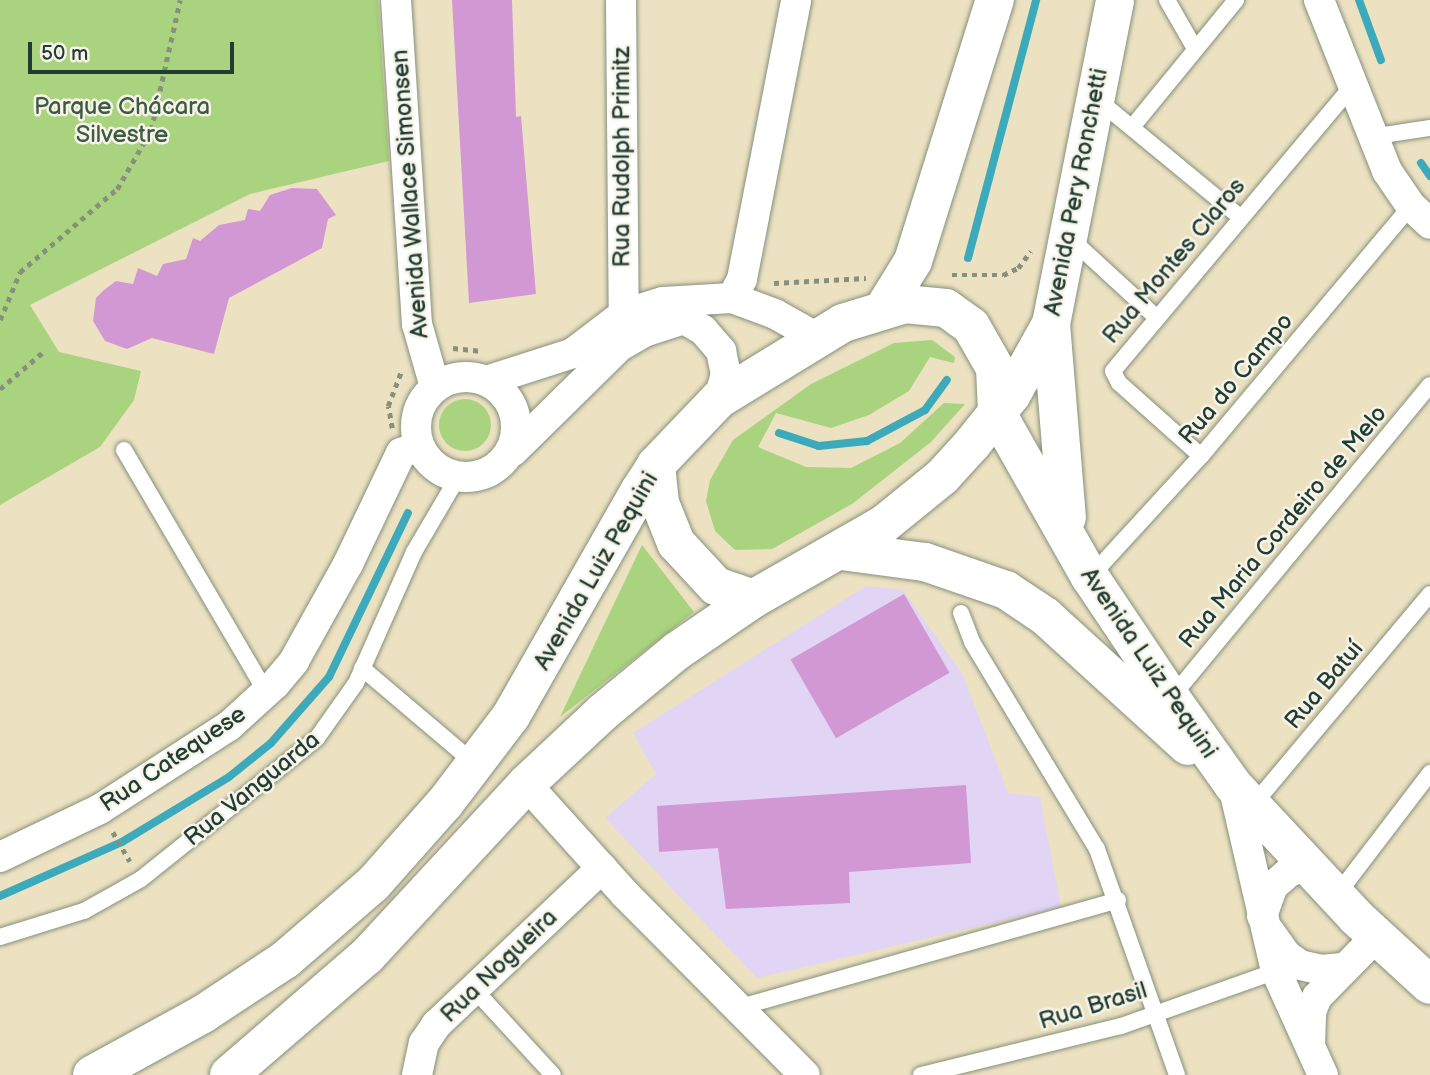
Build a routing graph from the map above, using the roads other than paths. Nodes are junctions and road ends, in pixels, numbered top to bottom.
1 (396, 0) edge
2 (621, 0) edge
3 (796, 0) edge
4 (995, 0) edge
5 (1115, 0) edge
6 (1167, 0) edge
7 (1236, 0) edge
8 (1319, 0) edge
9 (1194, 47) junction
10 (1351, 86) junction
11 (1096, 99) junction
12 (1133, 126) junction
13 (1430, 128) edge
14 (1371, 137) junction
15 (1420, 215) edge
16 (1241, 218) junction
17 (1069, 237) junction
18 (732, 298) junction
19 (884, 308) junction
20 (624, 314) junction
21 (1156, 317) junction
22 (1051, 324) junction
23 (816, 337) junction
24 (486, 381) junction
25 (1430, 385) edge
26 (435, 387) junction
27 (719, 399) junction
28 (997, 412) junction
29 (419, 446) junction
30 (124, 450) dead end
31 (513, 451) junction
32 (1201, 456) junction
33 (656, 465) junction
34 (458, 477) junction
35 (841, 551) junction
36 (1081, 562) junction
37 (1430, 594) edge
38 (753, 599) junction
39 (961, 613) dead end
40 (362, 668) junction
41 (266, 692) junction
42 (1171, 698) junction
43 (475, 764) junction
44 (1430, 773) edge
45 (526, 784) junction
46 (1238, 789) junction
47 (0, 857) edge
48 (1307, 865) junction
49 (602, 868) junction
50 (1335, 896) junction
51 (1118, 900) junction
52 (1262, 916) junction
53 (0, 937) edge
54 (1376, 937) junction
55 (1342, 968) junction
56 (1276, 971) junction
57 (1430, 985) edge
58 (473, 988) junction
59 (737, 1008) junction
60 (1157, 1011) junction
61 (1310, 1046) junction
62 (92, 1075) edge
63 (229, 1075) edge
64 (417, 1075) edge
65 (553, 1075) edge
66 (805, 1075) edge
67 (921, 1075) edge
68 (1177, 1075) edge
69 (1323, 1075) edge

1 - 26 street, Avenida Wallace Simonsen
2 - 20 street, Rua Rudolph Primitz
3 - 18 street
4 - 19 main road
5 - 11 main road, Avenida Pery Ronchetti
6 - 9 lane
7 - 9 lane
8 - 10 street
9 - 12 lane
10 - 14 street
10 - 16 lane, Rua Montes Claros
11 - 12 lane
11 - 17 main road, Avenida Pery Ronchetti
12 - 16 lane
13 - 14 lane
14 - 15 street
15 - 32 lane, Rua do Campo
16 - 21 lane, Rua Montes Claros
17 - 21 lane
17 - 22 main road, Avenida Pery Ronchetti
18 - 20 street
18 - 23 street
19 - 23 main road, Avenida Luiz Pequini
19 - 28 main road, Avenida Luiz Pequini
20 - 24 street
21 - 32 lane, Rua Montes Claros
22 - 28 main road, Avenida Pery Ronchetti
22 - 36 main road
23 - 27 main road, Avenida Luiz Pequini
24 - 26 street
24 - 31 street
25 - 42 lane, Rua Maria Cordeiro de Melo
26 - 29 street
27 - 31 street
27 - 33 main road, Avenida Luiz Pequini
28 - 35 main road, Avenida Pery Ronchetti
28 - 36 main road, Avenida Luiz Pequini
29 - 34 street
29 - 41 street, Rua Catequese
30 - 41 lane
31 - 34 street
32 - 36 lane, Rua do Campo
33 - 38 main road
33 - 43 main road, Avenida Luiz Pequini
34 - 40 lane, Rua Vanguarda
35 - 38 main road
35 - 46 main road, Avenida Luiz Pequini
36 - 42 main road, Avenida Luiz Pequini
37 - 46 lane, Rua Batuí
38 - 45 main road
39 - 51 lane
40 - 43 lane
40 - 53 lane, Rua Vanguarda
41 - 47 street, Rua Catequese
42 - 46 main road, Avenida Luiz Pequini
43 - 62 main road, Avenida Luiz Pequini
44 - 50 lane
45 - 49 street
45 - 63 main road
46 - 48 main road, Avenida Luiz Pequini
46 - 52 street
48 - 50 main road, Avenida Luiz Pequini
48 - 52 street
49 - 58 street, Rua Nogueira
49 - 59 street
50 - 54 main road, Avenida Luiz Pequini
51 - 59 lane
51 - 60 lane
52 - 55 street
52 - 56 street
54 - 55 street
54 - 57 main road, Avenida Luiz Pequini
55 - 61 street
56 - 60 lane, Rua Brasil
56 - 61 street
58 - 64 street, Rua Nogueira
58 - 65 lane
59 - 66 street
60 - 67 lane, Rua Brasil
60 - 68 lane
61 - 69 street

